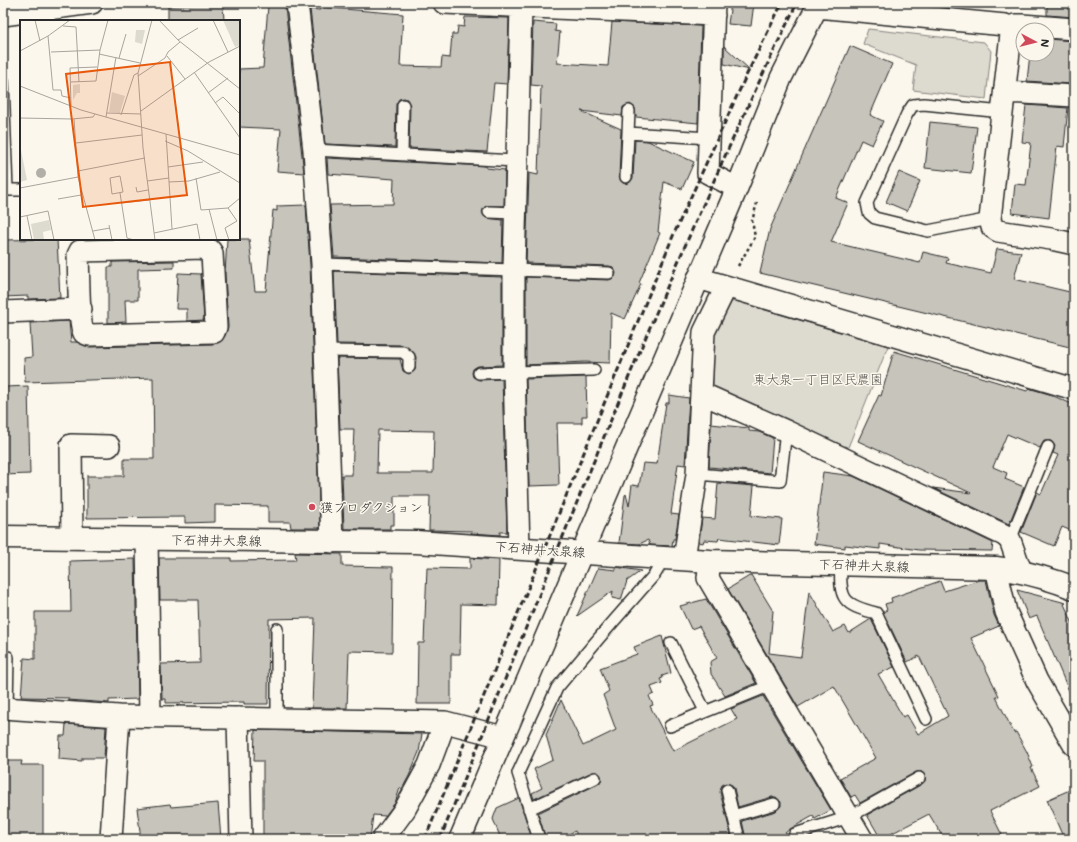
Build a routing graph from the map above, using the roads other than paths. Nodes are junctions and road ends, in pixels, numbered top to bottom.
1 (92, 3) edge
2 (297, 3) edge
3 (444, 3) edge
4 (818, 5) edge
5 (521, 7) junction
6 (889, 8) edge
7 (714, 9) edge
8 (3, 15) edge
9 (1010, 28) junction
10 (1074, 29) edge
11 (3, 81) edge
12 (1005, 92) junction
13 (1074, 96) edge
14 (403, 105) dead end
15 (629, 111) dead end
16 (1002, 112) junction
17 (628, 133) junction
18 (709, 138) junction
19 (314, 150) junction
20 (402, 155) junction
21 (517, 161) junction
22 (626, 177) dead end
23 (736, 188) junction
24 (5, 190) edge
25 (20, 190) edge
26 (489, 212) dead end
27 (516, 213) junction
28 (990, 219) junction
29 (1074, 244) edge
30 (322, 264) junction
31 (514, 269) junction
32 (609, 273) dead end
33 (698, 278) junction
34 (726, 287) junction
35 (81, 309) junction
36 (3, 312) edge
37 (325, 351) junction
38 (409, 368) dead end
39 (594, 370) dead end
40 (514, 371) junction
41 (479, 373) dead end
42 (1074, 388) edge
43 (701, 393) junction
44 (786, 431) junction
45 (109, 446) dead end
46 (1048, 447) dead end
47 (697, 474) junction
48 (3, 537) edge
49 (72, 538) junction
50 (147, 539) junction
51 (1010, 540) junction
52 (332, 542) junction
53 (519, 548) junction
54 (581, 552) junction
55 (658, 557) junction
56 (684, 559) junction
57 (710, 561) junction
58 (841, 565) junction
59 (996, 568) junction
60 (1021, 571) junction
61 (1074, 588) edge
62 (277, 629) dead end
63 (671, 643) dead end
64 (8, 657) dead end
65 (771, 685) junction
66 (5, 708) edge
67 (705, 711) junction
68 (119, 716) junction
69 (150, 716) junction
70 (238, 718) junction
71 (277, 718) junction
72 (926, 719) dead end
73 (445, 722) junction
74 (670, 726) dead end
75 (503, 737) junction
76 (1074, 745) edge
77 (595, 778) dead end
78 (918, 778) dead end
79 (726, 790) dead end
80 (774, 804) dead end
81 (529, 809) junction
82 (733, 816) junction
83 (849, 817) junction
84 (111, 839) edge
85 (241, 839) edge
86 (383, 839) edge
87 (460, 839) edge
88 (539, 839) edge
89 (739, 839) edge
90 (796, 839) edge
91 (862, 839) edge

1 - 8 street
2 - 19 street
3 - 5 street
4 - 6 street
4 - 23 street
5 - 7 street
5 - 21 street
6 - 9 street
7 - 18 street
9 - 10 street
9 - 12 street
11 - 24 lane
12 - 13 street
12 - 16 street
14 - 20 lane
15 - 17 lane
16 - 28 street
16 - 28 lane
17 - 18 lane
17 - 22 lane
18 - 23 street
19 - 20 lane
19 - 30 street
20 - 21 lane
21 - 27 street
23 - 33 street
24 - 25 lane
26 - 27 lane
27 - 31 street
28 - 29 street
30 - 31 lane
30 - 37 street
31 - 32 lane
31 - 40 street
33 - 34 street
33 - 54 street
34 - 42 street
34 - 43 street
35 - 35 street
35 - 36 street
37 - 38 lane
37 - 52 street
39 - 40 lane
40 - 41 lane
40 - 53 street
43 - 44 street
43 - 47 street
44 - 47 lane
44 - 51 street
45 - 49 street
46 - 51 lane
47 - 56 street
48 - 49 main road, 下石神井大泉線
49 - 50 main road, 下石神井大泉線
50 - 52 main road, 下石神井大泉線
50 - 69 street
51 - 60 street
52 - 53 main road, 下石神井大泉線
53 - 54 main road, 下石神井大泉線
54 - 55 main road, 下石神井大泉線
54 - 75 street
55 - 56 main road, 下石神井大泉線
55 - 81 lane
56 - 57 main road, 下石神井大泉線
57 - 58 main road, 下石神井大泉線
57 - 65 street
58 - 59 main road, 下石神井大泉線
58 - 72 lane
59 - 60 main road, 下石神井大泉線
59 - 76 street
60 - 61 main road, 下石神井大泉線
62 - 71 lane
63 - 67 lane
64 - 66 lane
65 - 67 lane
65 - 83 street
66 - 68 street
67 - 74 lane
68 - 69 street
68 - 84 street
69 - 70 street
70 - 71 street
70 - 85 street
71 - 73 street
73 - 75 street
73 - 86 street
75 - 87 street
77 - 81 lane
78 - 83 lane
79 - 82 lane
80 - 82 lane
81 - 88 lane
82 - 89 lane
83 - 90 lane
83 - 91 street

